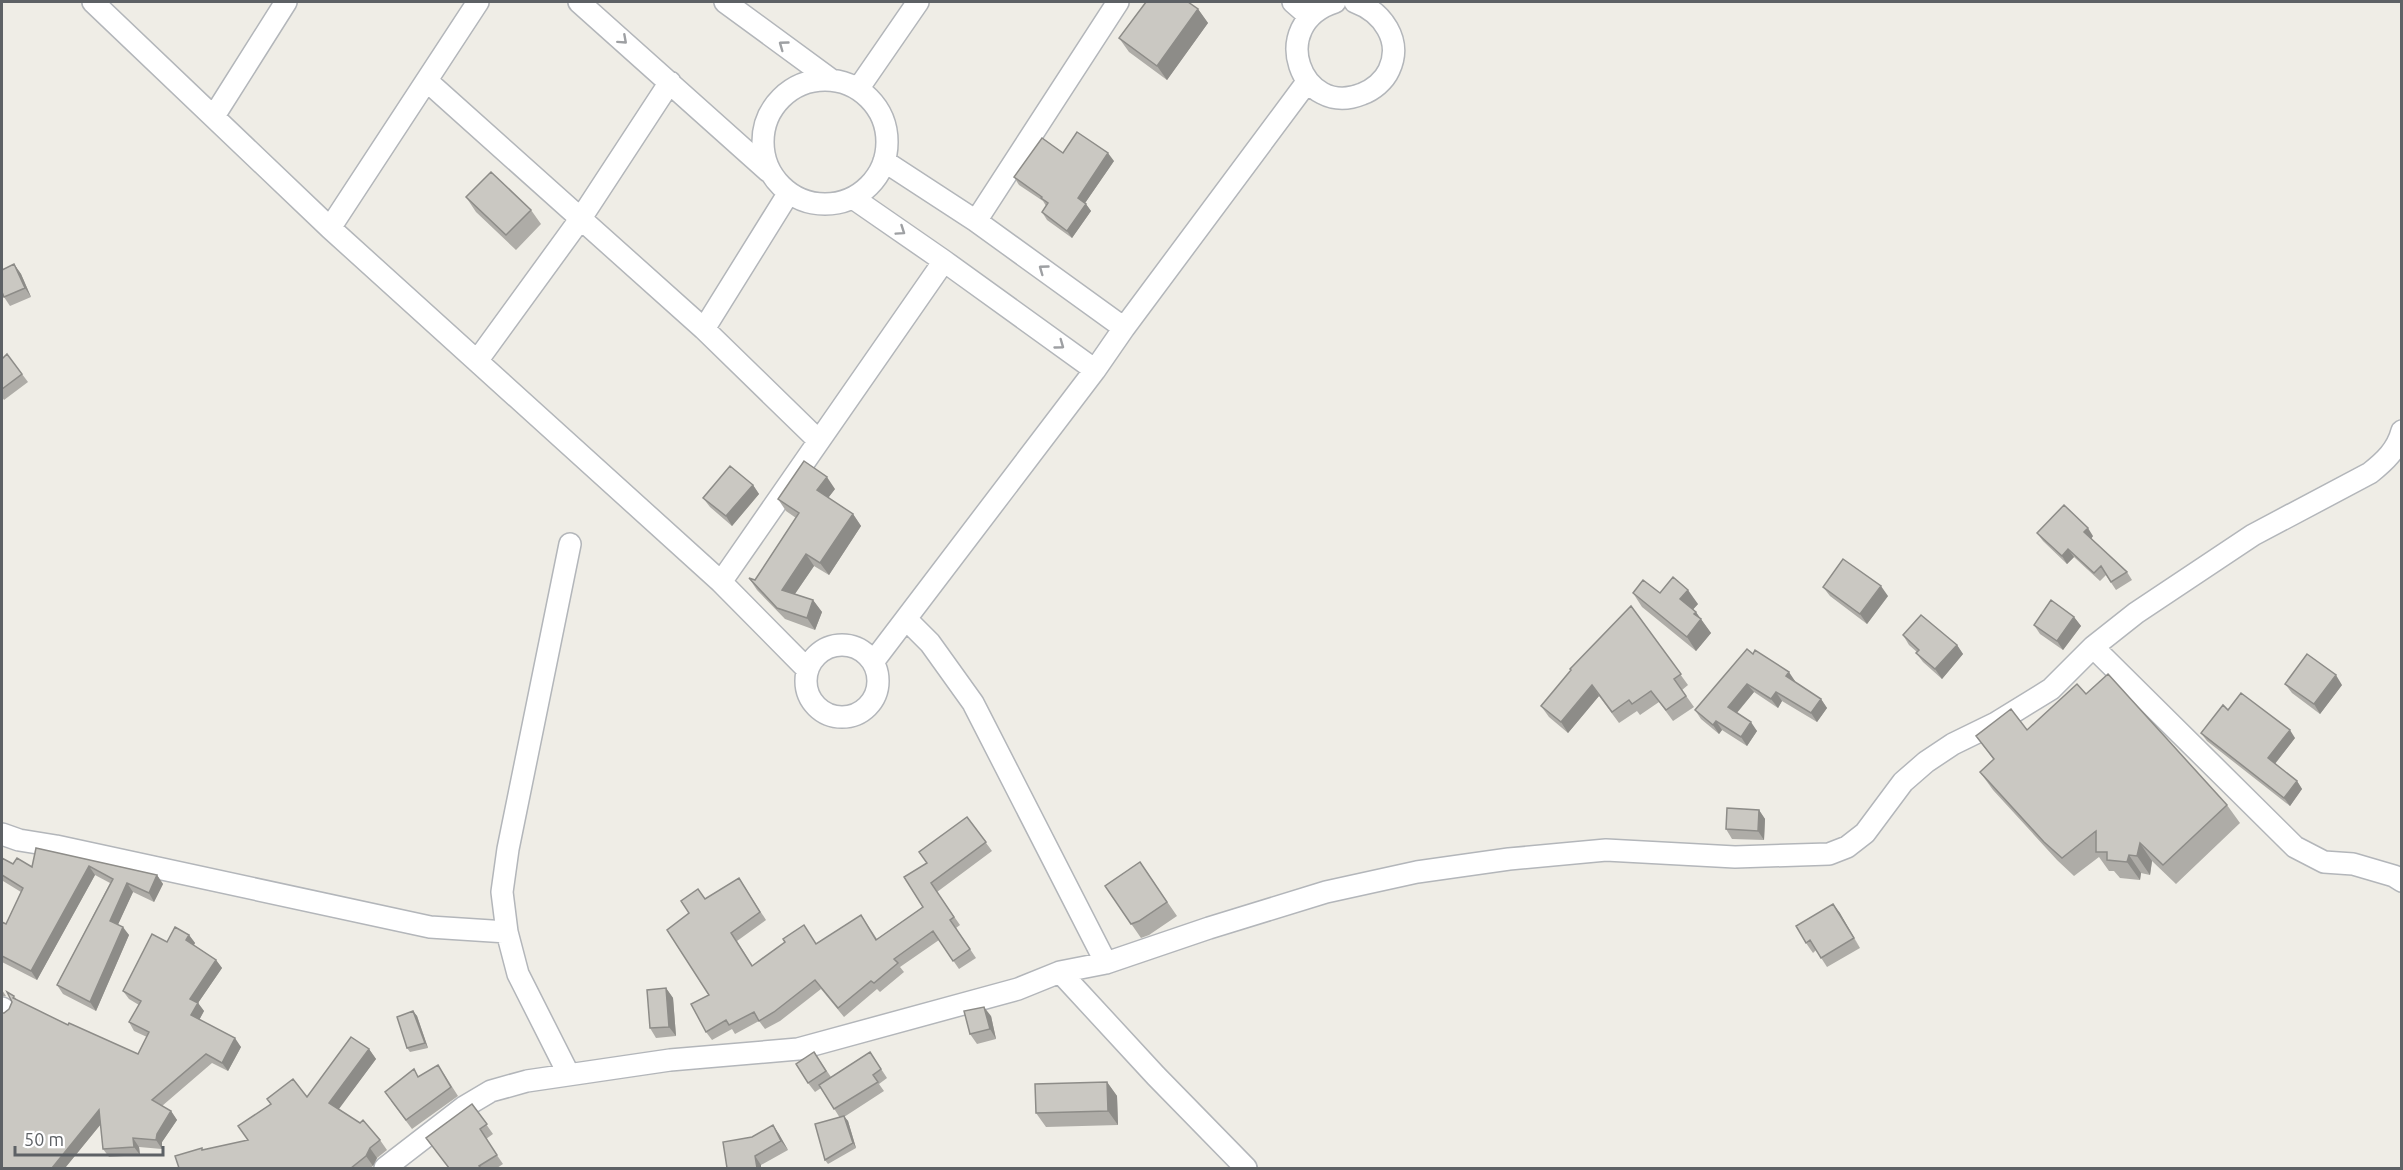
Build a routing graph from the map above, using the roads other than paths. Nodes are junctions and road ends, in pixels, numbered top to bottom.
1 (93, 2) edge
2 (286, 2) edge
3 (478, 2) edge
4 (579, 2) edge
5 (725, 2) edge
6 (918, 2) edge
7 (1118, 2) edge
8 (1293, 2) edge
9 (1335, 2) edge
10 (1366, 3) edge
11 (1309, 16) junction
12 (830, 79) junction
13 (427, 81) junction
14 (670, 82) junction
15 (1307, 82) junction
16 (858, 89) junction
17 (213, 116) junction
18 (884, 161) junction
19 (768, 171) junction
20 (788, 194) junction
21 (853, 198) junction
22 (581, 218) junction
23 (976, 221) junction
24 (330, 228) junction
25 (944, 261) junction
26 (1124, 328) junction
27 (704, 329) junction
28 (477, 361) junction
29 (1095, 370) junction
30 (2402, 431) edge
31 (819, 441) junction
32 (570, 544) dead end
33 (721, 582) junction
34 (906, 620) junction
35 (2093, 647) junction
36 (873, 662) junction
37 (807, 669) junction
38 (2, 834) edge
39 (2402, 881) edge
40 (507, 932) junction
41 (1106, 963) junction
42 (1060, 972) junction
43 (568, 1073) junction
44 (385, 1168) edge
45 (1246, 1168) edge

1 - 17 street
2 - 17 street
3 - 13 street
4 -> 14 street
12 -> 5 street
6 - 16 street
7 - 23 street
8 - 11 street
9 - 11 street
10 - 15 street
11 - 15 street
12 - 16 street
12 - 19 street
13 - 22 street
13 - 24 street
14 - 19 street
14 - 22 street
15 - 26 street
16 - 18 street
17 - 24 street
18 - 21 street
18 - 23 street
19 - 20 street
20 - 21 street
20 - 27 street
21 -> 25 street
22 - 27 street
22 - 28 street
26 -> 23 street
24 - 28 street
25 -> 29 street
25 - 31 street
26 - 29 street
27 - 31 street
28 - 33 street
29 - 34 street
30 - 35 street
31 - 33 street
32 - 40 street
33 - 37 street
34 - 36 street
34 - 41 street
35 - 39 street
35 - 41 street
36 - 37 street
36 - 37 street
38 - 40 street
40 - 43 street
41 - 42 street
42 - 43 street
42 - 45 street
43 - 44 street

